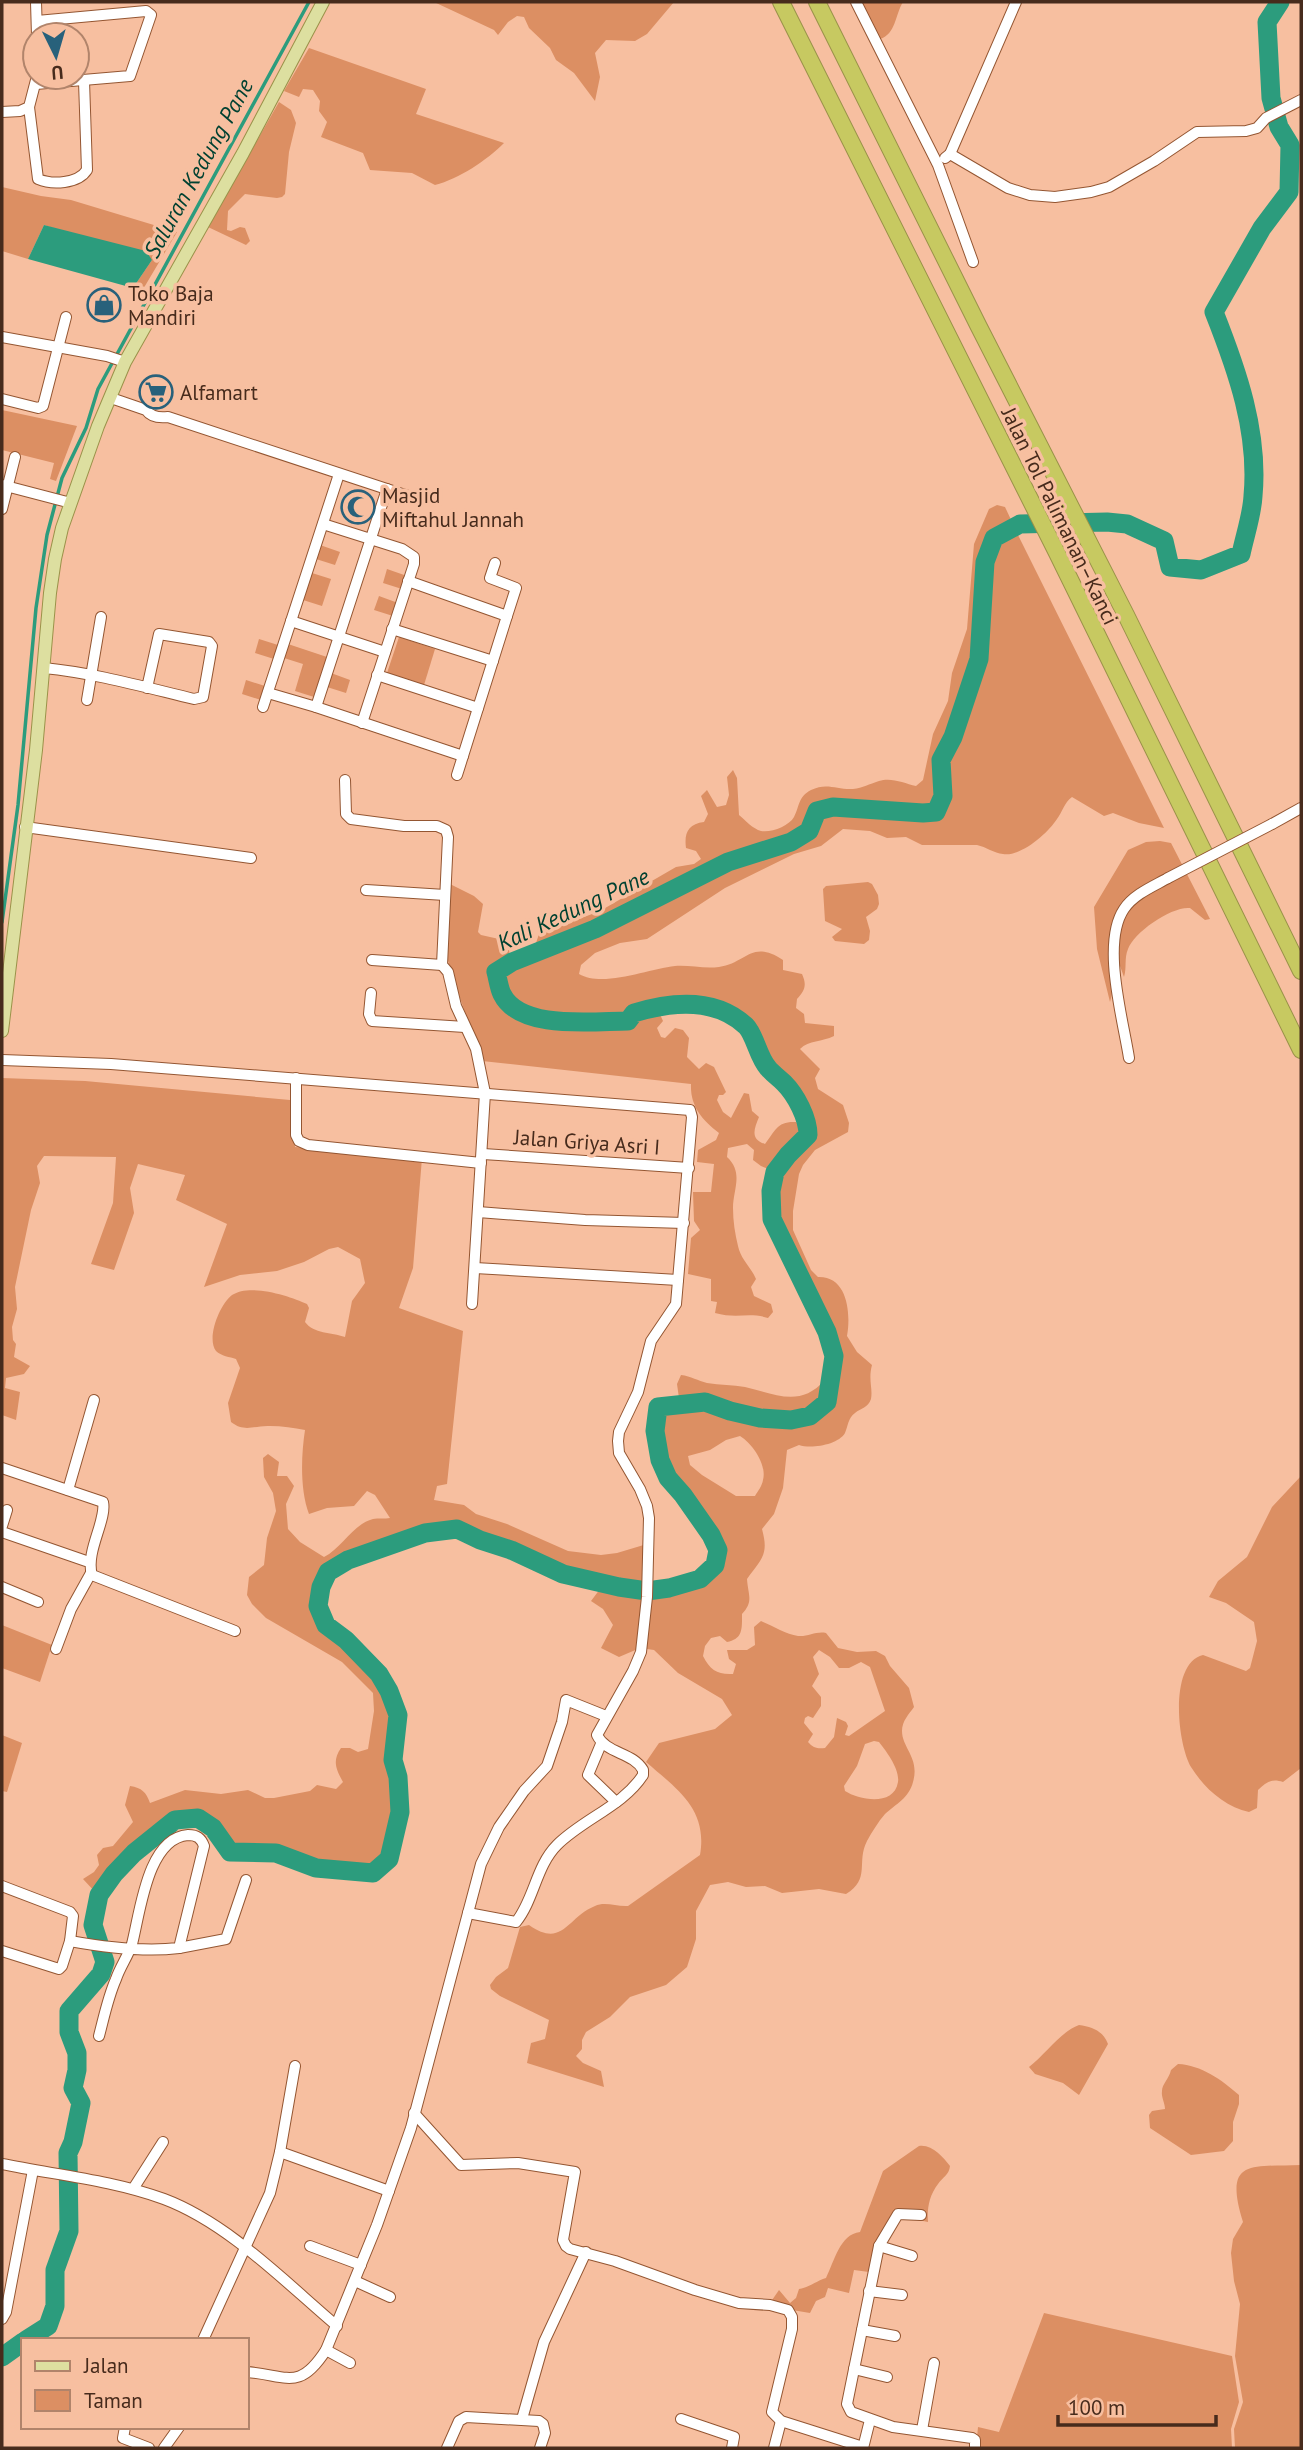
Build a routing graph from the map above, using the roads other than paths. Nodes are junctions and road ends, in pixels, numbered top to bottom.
1 (36, 2) edge
2 (323, 2) edge
3 (781, 2) edge
4 (817, 2) edge
5 (856, 2) edge
6 (1016, 2) edge
7 (37, 21) joint
8 (91, 80) edge
9 (33, 91) edge
10 (84, 91) edge
11 (1301, 100) edge
12 (29, 107) junction
13 (2, 112) edge
14 (950, 154) junction
15 (938, 165) junction
16 (973, 262) dead end
17 (66, 317) dead end
18 (2, 337) edge
19 (59, 348) junction
20 (122, 361) junction
21 (111, 398) junction
22 (2, 400) edge
23 (15, 457) dead end
24 (339, 474) junction
25 (5, 486) edge
26 (387, 489) junction
27 (408, 496) dead end
28 (67, 502) junction
29 (2, 509) edge
30 (323, 524) junction
31 (371, 538) junction
32 (495, 563) dead end
33 (408, 582) junction
34 (507, 616) junction
35 (102, 617) dead end
36 (291, 621) junction
37 (393, 629) junction
38 (339, 636) junction
39 (385, 652) junction
40 (493, 661) junction
41 (44, 668) junction
42 (92, 674) junction
43 (377, 676) junction
44 (147, 688) junction
45 (268, 693) junction
46 (87, 700) dead end
47 (264, 707) dead end
48 (316, 707) junction
49 (478, 708) junction
50 (362, 723) junction
51 (463, 757) junction
52 (457, 775) dead end
53 (345, 780) dead end
54 (1301, 808) edge
55 (25, 827) junction
56 (251, 858) dead end
57 (366, 890) dead end
58 (444, 895) junction
59 (372, 960) dead end
60 (442, 965) junction
61 (1301, 971) edge
62 (371, 993) dead end
63 (4, 1001) edge
64 (465, 1027) junction
65 (2, 1028) edge
66 (1301, 1050) edge
67 (1129, 1058) dead end
68 (2, 1060) edge
69 (296, 1078) junction
70 (485, 1093) junction
71 (482, 1158) junction
72 (689, 1167) junction
73 (478, 1212) junction
74 (684, 1223) junction
75 (475, 1268) junction
76 (678, 1280) junction
77 (472, 1304) dead end
78 (94, 1400) dead end
79 (2, 1468) edge
80 (68, 1490) junction
81 (7, 1510) dead end
82 (2, 1526) edge
83 (2, 1532) edge
84 (86, 1561) dead end
85 (91, 1573) junction
86 (2, 1587) edge
87 (38, 1601) dead end
88 (235, 1631) dead end
89 (56, 1648) dead end
90 (606, 1717) junction
91 (601, 1744) junction
92 (616, 1802) junction
93 (246, 1880) dead end
94 (2, 1886) edge
95 (468, 1913) junction
96 (74, 1942) junction
97 (131, 1947) junction
98 (179, 1948) junction
99 (2, 1951) edge
100 (99, 2036) dead end
101 (295, 2066) dead end
102 (414, 2113) junction
103 (163, 2142) dead end
104 (280, 2152) junction
105 (2, 2164) edge
106 (33, 2170) junction
107 (133, 2189) junction
108 (389, 2191) junction
109 (921, 2215) dead end
110 (310, 2246) dead end
111 (879, 2246) junction
112 (244, 2248) junction
113 (586, 2252) junction
114 (912, 2256) dead end
115 (362, 2265) junction
116 (355, 2281) junction
117 (869, 2291) junction
118 (902, 2295) dead end
119 (390, 2297) dead end
120 (2, 2319) edge
121 (337, 2326) junction
122 (862, 2330) junction
123 (895, 2336) dead end
124 (204, 2338) edge
125 (326, 2350) junction
126 (351, 2363) dead end
127 (934, 2363) dead end
128 (854, 2369) junction
129 (248, 2372) edge
130 (887, 2377) dead end
131 (759, 2411) dead end
132 (778, 2418) junction
133 (522, 2419) junction
134 (681, 2419) dead end
135 (870, 2420) junction
136 (125, 2429) edge
137 (178, 2429) edge
138 (922, 2430) junction
139 (821, 2434) junction
140 (863, 2447) edge
141 (149, 2448) edge
142 (164, 2448) edge
143 (447, 2448) edge
144 (540, 2448) edge
145 (732, 2448) edge
146 (774, 2448) edge
147 (818, 2448) edge
148 (975, 2448) edge

1 - 7 street
2 - 20 main road
3 - 66 highway, Jalan Tol Palimanan–Kanci
4 - 61 highway, Jalan Tol Palimanan–Kanci
5 - 15 street
6 - 14 street
7 - 8 street
9 - 12 street
10 - 12 street
11 - 14 street
12 - 13 street
14 - 15 street
15 - 16 street
17 - 19 street
18 - 19 street
19 - 20 street
19 - 22 street
20 - 21 main road
21 - 24 street
21 - 28 main road
23 - 25 street
24 - 26 street
24 - 30 street
25 - 28 street
25 - 29 street
26 - 27 street
26 - 31 street
28 - 41 main road
30 - 31 street
30 - 36 street
31 - 33 street
31 - 38 street
32 - 34 street
33 - 34 street
33 - 37 street
34 - 40 street
35 - 42 street
36 - 38 street
36 - 45 street
37 - 39 street
37 - 40 street
38 - 39 street
38 - 48 street
39 - 43 street
40 - 49 street
41 - 42 street
41 - 55 main road
42 - 44 street
42 - 46 street
43 - 49 street
43 - 50 street
44 - 44 street
45 - 47 street
45 - 48 street
48 - 50 street
49 - 51 street
50 - 51 street
51 - 52 street
53 - 58 street
54 - 67 street, bridge
55 - 56 street
55 - 63 main road
57 - 58 street
58 - 60 street
59 - 60 street
60 - 64 street
62 - 64 street
63 - 65 main road
64 - 70 street
68 - 69 street
69 - 70 street
69 - 71 street, Jalan Griya Asri I
70 - 71 street
70 - 72 street
71 - 72 street, Jalan Griya Asri I
71 - 73 street
72 - 74 street
73 - 74 street
73 - 75 street
74 - 76 street
75 - 76 street
75 - 77 street
76 - 90 street
78 - 80 street
79 - 80 street
80 - 85 street
81 - 82 street
83 - 84 street
85 - 88 street
85 - 89 street
86 - 87 street
90 - 91 street
90 - 95 street
91 - 92 street
91 - 92 street
92 - 95 street
93 - 98 street
94 - 96 street
95 - 102 street
96 - 97 street
96 - 99 street
97 - 98 street
97 - 98 street
97 - 100 street
101 - 104 street
102 - 108 street
102 - 113 street
103 - 107 street
104 - 108 street
104 - 112 street
105 - 106 street
106 - 107 street
106 - 120 street
107 - 112 street
108 - 115 street
109 - 111 street
110 - 115 street
111 - 114 street
111 - 117 street
112 - 121 street
112 - 124 street
113 - 132 street
113 - 133 street
115 - 116 street
116 - 119 street
116 - 121 street
117 - 118 street
117 - 122 street
121 - 125 street
122 - 123 street
122 - 128 street
125 - 126 street
125 - 129 street
127 - 138 street
128 - 130 street
128 - 135 street
131 - 132 street
132 - 139 street
132 - 146 street
133 - 143 street
133 - 144 street
134 - 145 street
135 - 138 street
135 - 140 street
136 - 141 street
137 - 142 street
138 - 148 street
139 - 140 street
139 - 147 street

